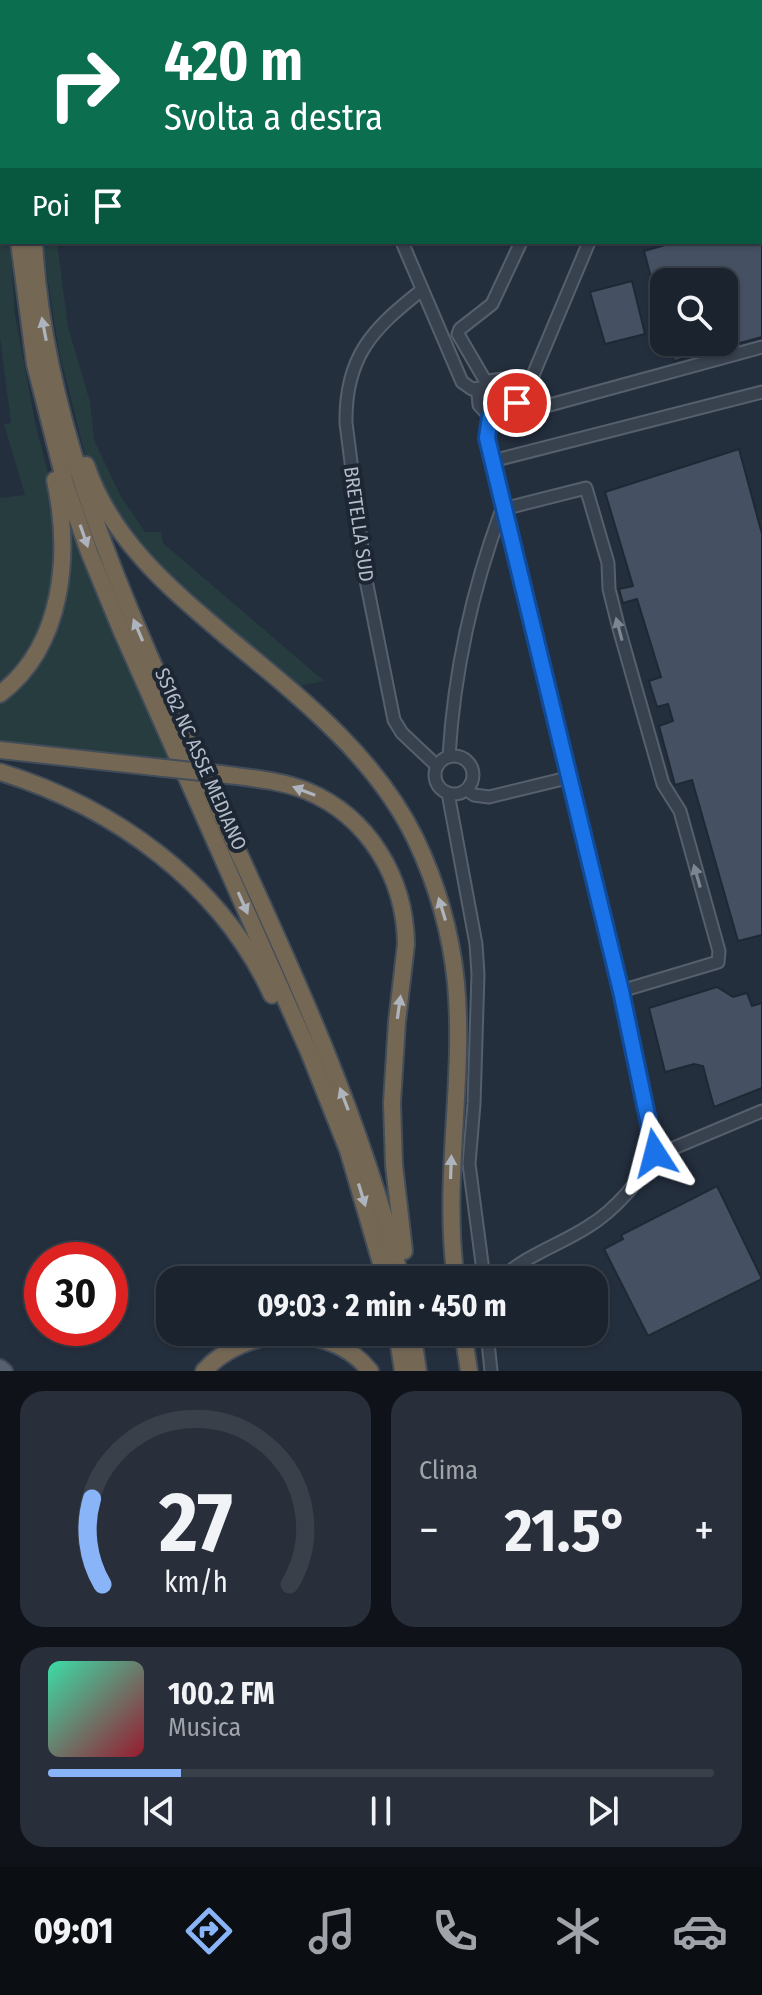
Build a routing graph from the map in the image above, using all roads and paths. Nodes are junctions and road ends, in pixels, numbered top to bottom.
1 (19, 244) edge
2 (34, 244) edge
3 (403, 244) edge
4 (520, 244) edge
5 (588, 244) edge
6 (422, 290) junction
7 (762, 347) edge
8 (43, 362) junction
9 (508, 381) junction
10 (483, 385) junction
11 (762, 392) edge
12 (518, 398) junction
13 (539, 408) junction
14 (508, 416) junction
15 (490, 417) junction
16 (492, 461) junction
17 (503, 509) junction
18 (0, 694) edge
19 (0, 750) edge
20 (449, 756) junction
21 (437, 766) junction
22 (0, 772) edge
23 (567, 778) junction
24 (467, 790) junction
25 (448, 793) junction
26 (621, 991) junction
27 (762, 1111) edge
28 (348, 1150) junction
29 (655, 1153) junction
30 (382, 1266) edge
31 (397, 1266) edge
32 (406, 1266) edge
33 (455, 1266) edge
34 (482, 1266) edge
35 (517, 1266) edge
36 (399, 1346) edge
37 (414, 1346) edge
38 (465, 1346) edge
39 (488, 1346) edge
40 (0, 1367) edge
41 (5, 1371) edge
42 (204, 1371) edge
43 (370, 1371) edge
44 (403, 1371) edge
45 (418, 1371) edge
46 (469, 1371) edge
47 (491, 1371) edge

1 - 8 highway, SS162 NC ASSE MEDIANO
8 -> 2 highway, SS162 NC ASSE MEDIANO
3 - 6 street
4 - 10 street
5 - 9 street
6 - 10 street
6 - 21 street, BRETELLA SUD
7 - 13 street
8 - 18 highway
8 -> 28 highway, SS162 NC ASSE MEDIANO
31 -> 8 highway, SS162 NC ASSE MEDIANO
33 -> 8 highway
9 - 10 street
9 - 12 street
10 - 15 street
11 - 16 street
12 - 13 street
12 - 14 street
13 - 14 street
14 - 15 street
15 - 16 street
16 - 17 street
17 - 20 street
17 - 23 street
26 -> 17 street
32 -> 19 highway, bridge
20 - 21 street
20 - 24 street
21 - 25 street
22 - 28 highway
23 - 24 street
23 - 26 street
24 - 25 street
25 - 34 street
26 - 29 street
27 - 29 street
28 -> 30 highway, SS162 NC ASSE MEDIANO
29 - 35 street
36 - 44 highway
37 - 45 highway
38 - 46 highway
39 - 47 street
40 - 41 main road
42 - 43 highway

